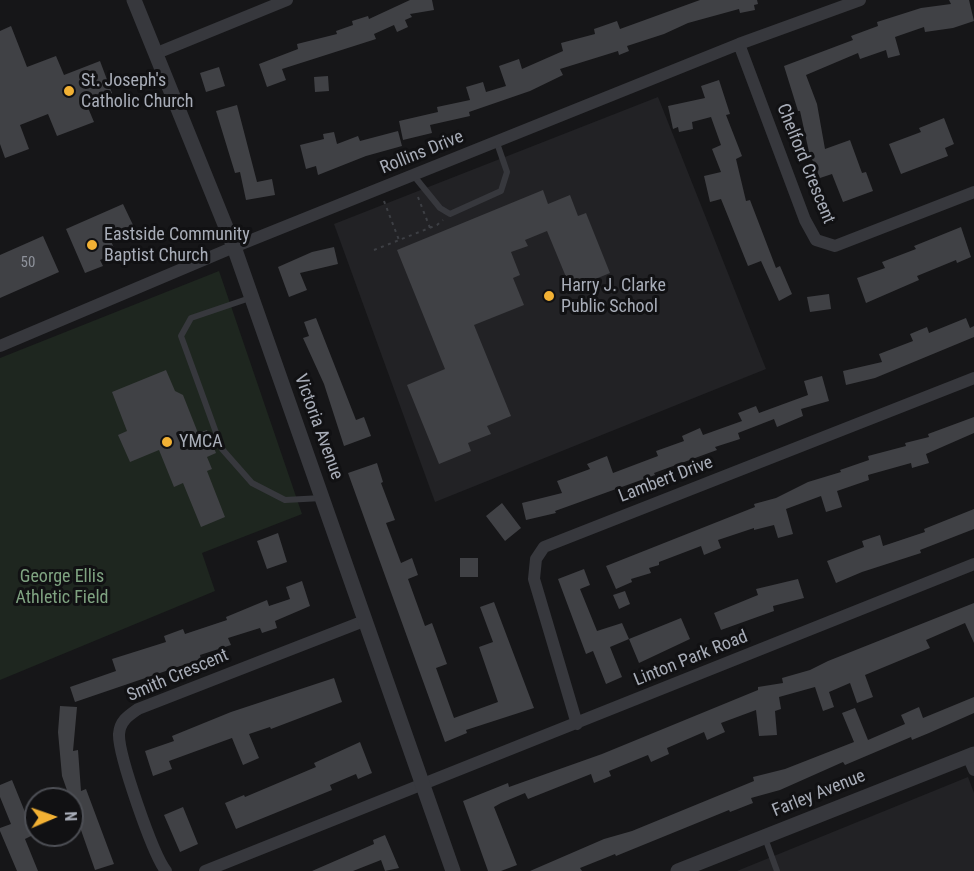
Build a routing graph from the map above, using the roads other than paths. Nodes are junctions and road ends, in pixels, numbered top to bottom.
1 (134, 0) edge
2 (287, 0) edge
3 (860, 0) edge
4 (739, 44) junction
5 (157, 53) junction
6 (497, 143) junction
7 (414, 176) junction
8 (974, 192) edge
9 (234, 247) junction
10 (251, 298) junction
11 (0, 346) edge
12 (974, 378) edge
13 (322, 498) junction
14 (974, 564) edge
15 (364, 621) junction
16 (577, 724) junction
17 (972, 760) edge
18 (422, 785) junction
19 (764, 837) junction
20 (166, 871) edge
21 (205, 871) edge
22 (453, 871) edge
23 (678, 871) edge
24 (777, 871) edge

1 - 5 street, Victoria Avenue
2 - 5 street
3 - 4 street, Rollins Drive
4 - 6 street, Rollins Drive
4 - 8 street, Chelford Crescent
5 - 9 street, Victoria Avenue
6 - 7 street, Rollins Drive
6 - 7 lane
7 - 9 street, Rollins Drive
9 - 10 street, Victoria Avenue
9 - 11 street, Rollins Drive
10 - 13 street, Victoria Avenue
10 - 13 lane
12 - 16 street, Lambert Drive
13 - 15 street, Victoria Avenue
14 - 16 street, Linton Park Road
15 - 18 street, Victoria Avenue
15 - 20 street, Smith Crescent
16 - 18 street, Linton Park Road
17 - 19 street, Farley Avenue
18 - 21 street
18 - 22 street, Victoria Avenue
19 - 23 street, Farley Avenue
19 - 24 lane

